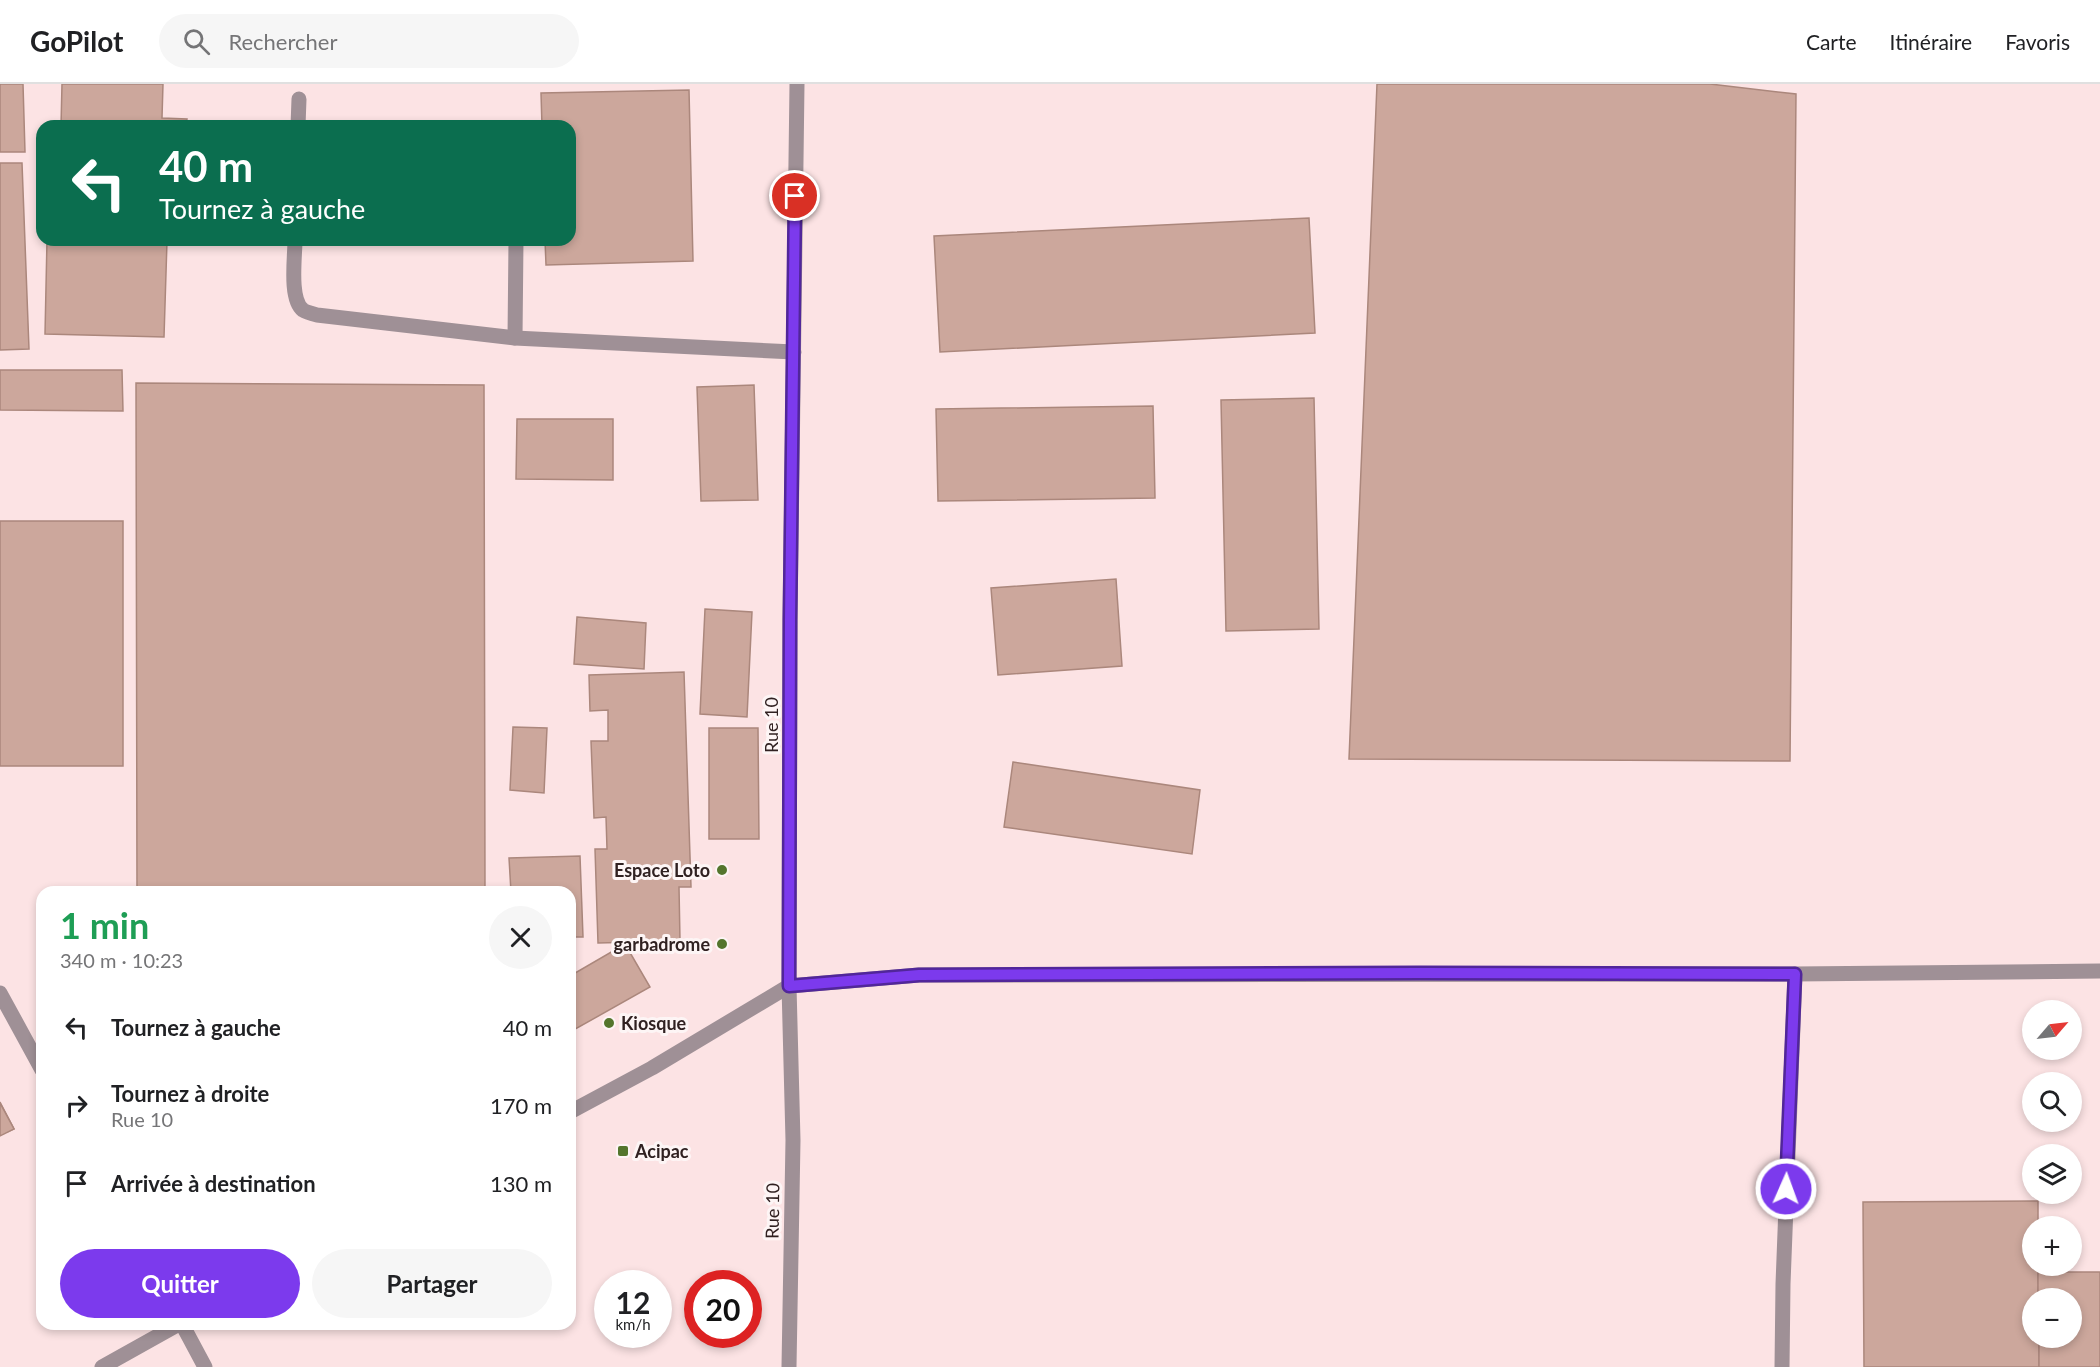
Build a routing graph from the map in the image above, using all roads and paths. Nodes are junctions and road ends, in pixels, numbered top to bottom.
1 (796, 84) edge
2 (299, 99) dead end
3 (298, 120) edge
4 (295, 246) edge
5 (516, 246) edge
6 (515, 338) junction
7 (794, 352) junction
8 (2100, 971) edge
9 (1795, 974) junction
10 (789, 986) junction
11 (0, 993) edge
12 (36, 1059) edge
13 (576, 1109) edge
14 (169, 1330) edge
15 (183, 1330) edge
16 (102, 1367) edge
17 (205, 1367) edge
18 (789, 1367) edge
19 (1782, 1367) edge

1 - 7 street, Rue 10
2 - 3 street
4 - 6 street
5 - 6 street
6 - 7 street
7 - 10 street, Rue 10
8 - 9 street
9 - 10 street
9 - 19 street
10 - 13 street
10 - 18 street, Rue 10
11 - 12 street
14 - 16 street
15 - 17 street

